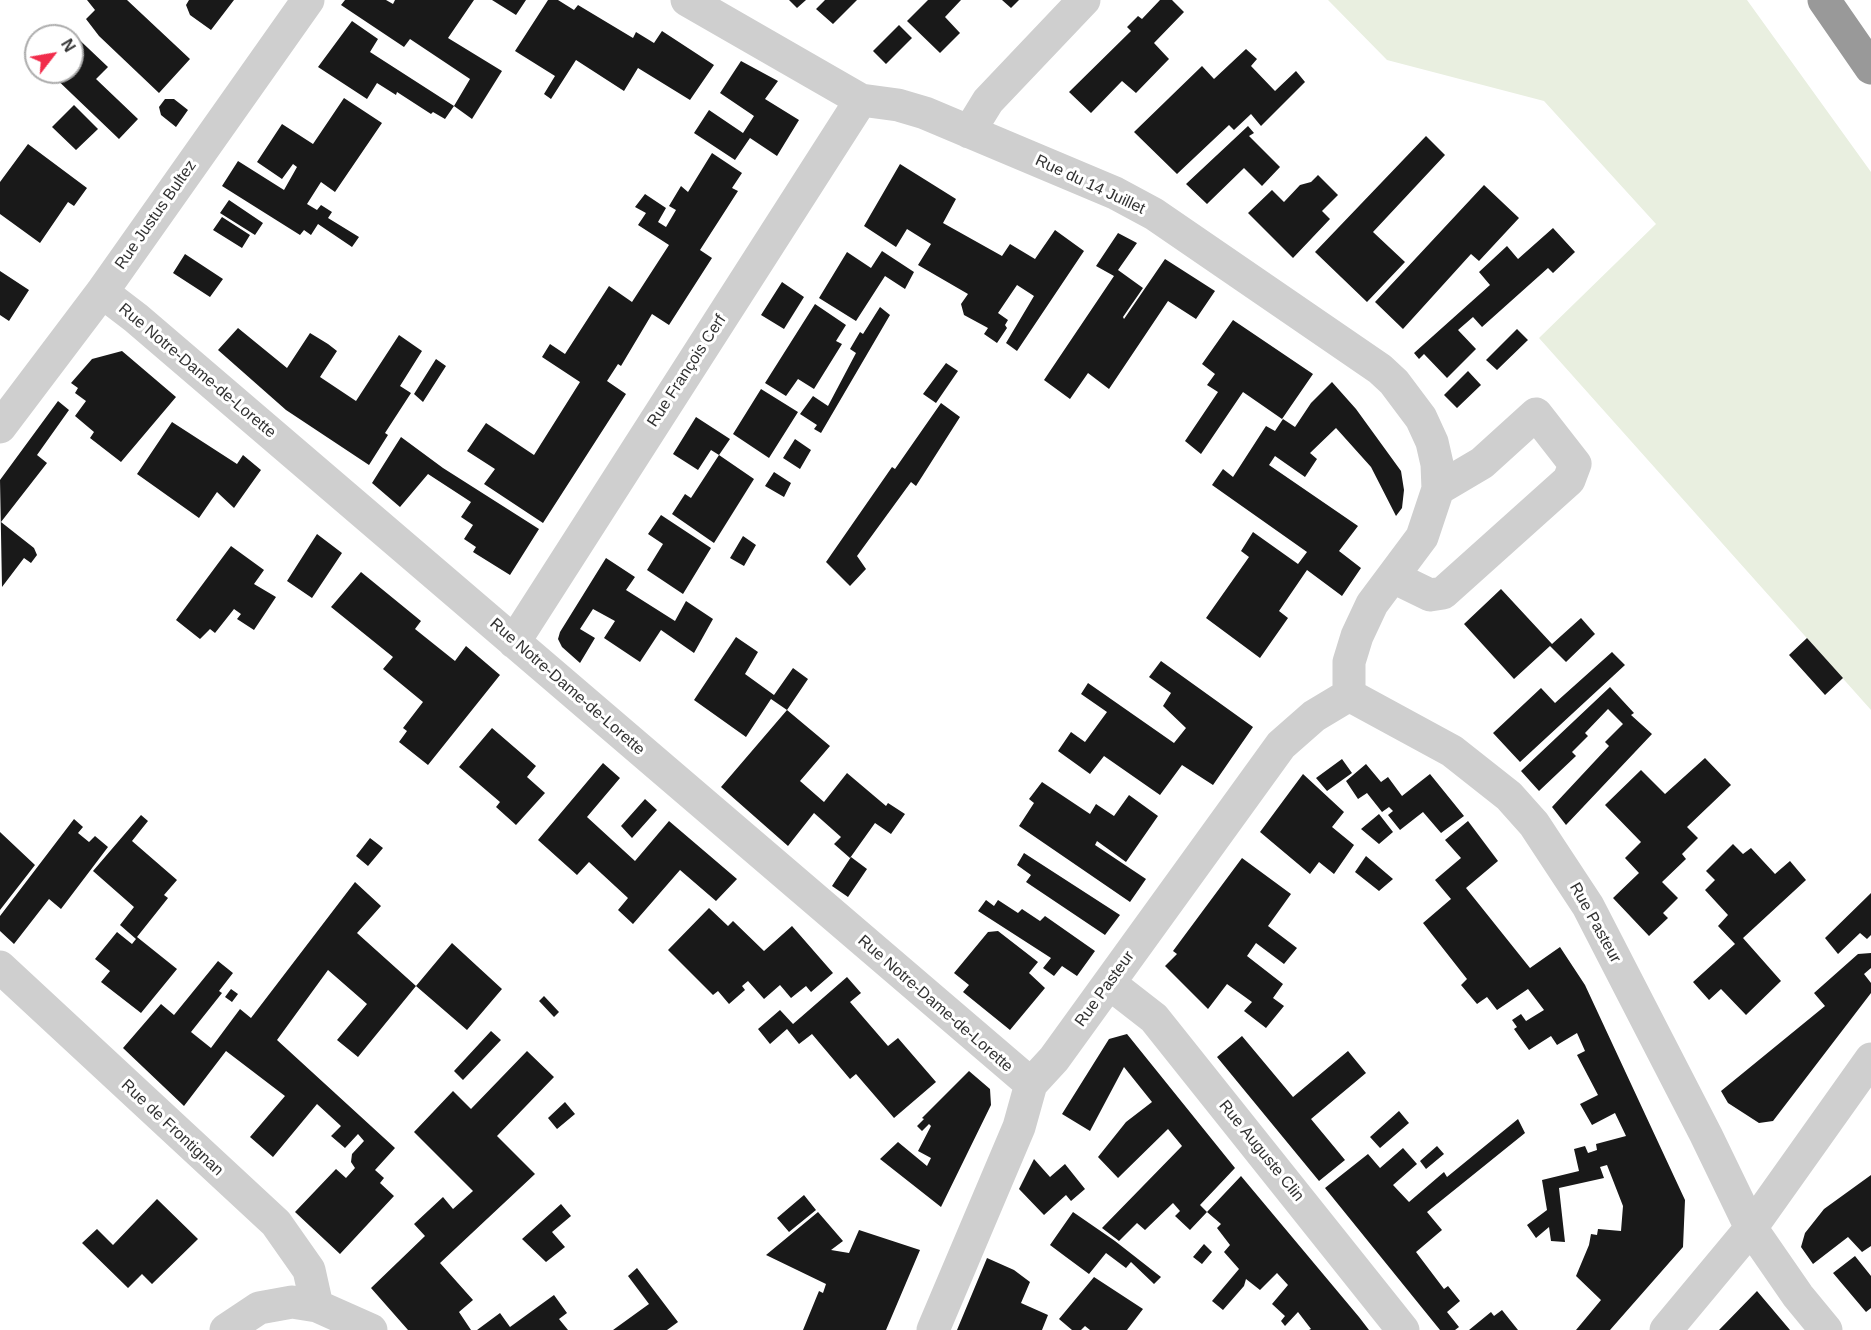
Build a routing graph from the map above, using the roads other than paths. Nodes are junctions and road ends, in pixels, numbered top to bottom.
1 (308, 0) edge
2 (687, 0) edge
3 (1084, 0) edge
4 (1824, 0) edge
5 (1871, 68) edge
6 (861, 100) junction
7 (969, 132) junction
8 (102, 292) junction
9 (0, 427) edge
10 (1438, 489) junction
11 (1393, 577) junction
12 (514, 642) junction
13 (1349, 695) junction
14 (0, 967) edge
15 (1109, 983) junction
16 (1871, 1059) edge
17 (1031, 1084) junction
18 (1751, 1228) junction
19 (317, 1305) junction
20 (225, 1330) edge
21 (370, 1330) edge
22 (933, 1330) edge
23 (1403, 1330) edge
24 (1666, 1330) edge
25 (1826, 1330) edge

1 - 8 street, Rue Justus Bultez
2 - 6 street, Rue du 14 Juillet
3 - 7 street
4 - 5 highway
6 - 7 street, Rue du 14 Juillet
6 - 12 street, Rue François Cerf
7 - 10 street, Rue du 14 Juillet
8 - 9 street, Rue Justus Bultez
8 - 12 street, Rue Notre-Dame-de-Lorette
10 - 11 street
10 - 11 street
11 - 13 street
12 - 17 street, Rue Notre-Dame-de-Lorette
13 - 15 street, Rue Pasteur
13 - 18 street, Rue Pasteur
14 - 19 street, Rue de Frontignan
15 - 17 street, Rue Pasteur
15 - 23 street, Rue Auguste Clin
16 - 18 street
17 - 22 street, Rue Pasteur
18 - 24 street
18 - 25 street, Rue Pasteur
19 - 20 street
19 - 21 street

